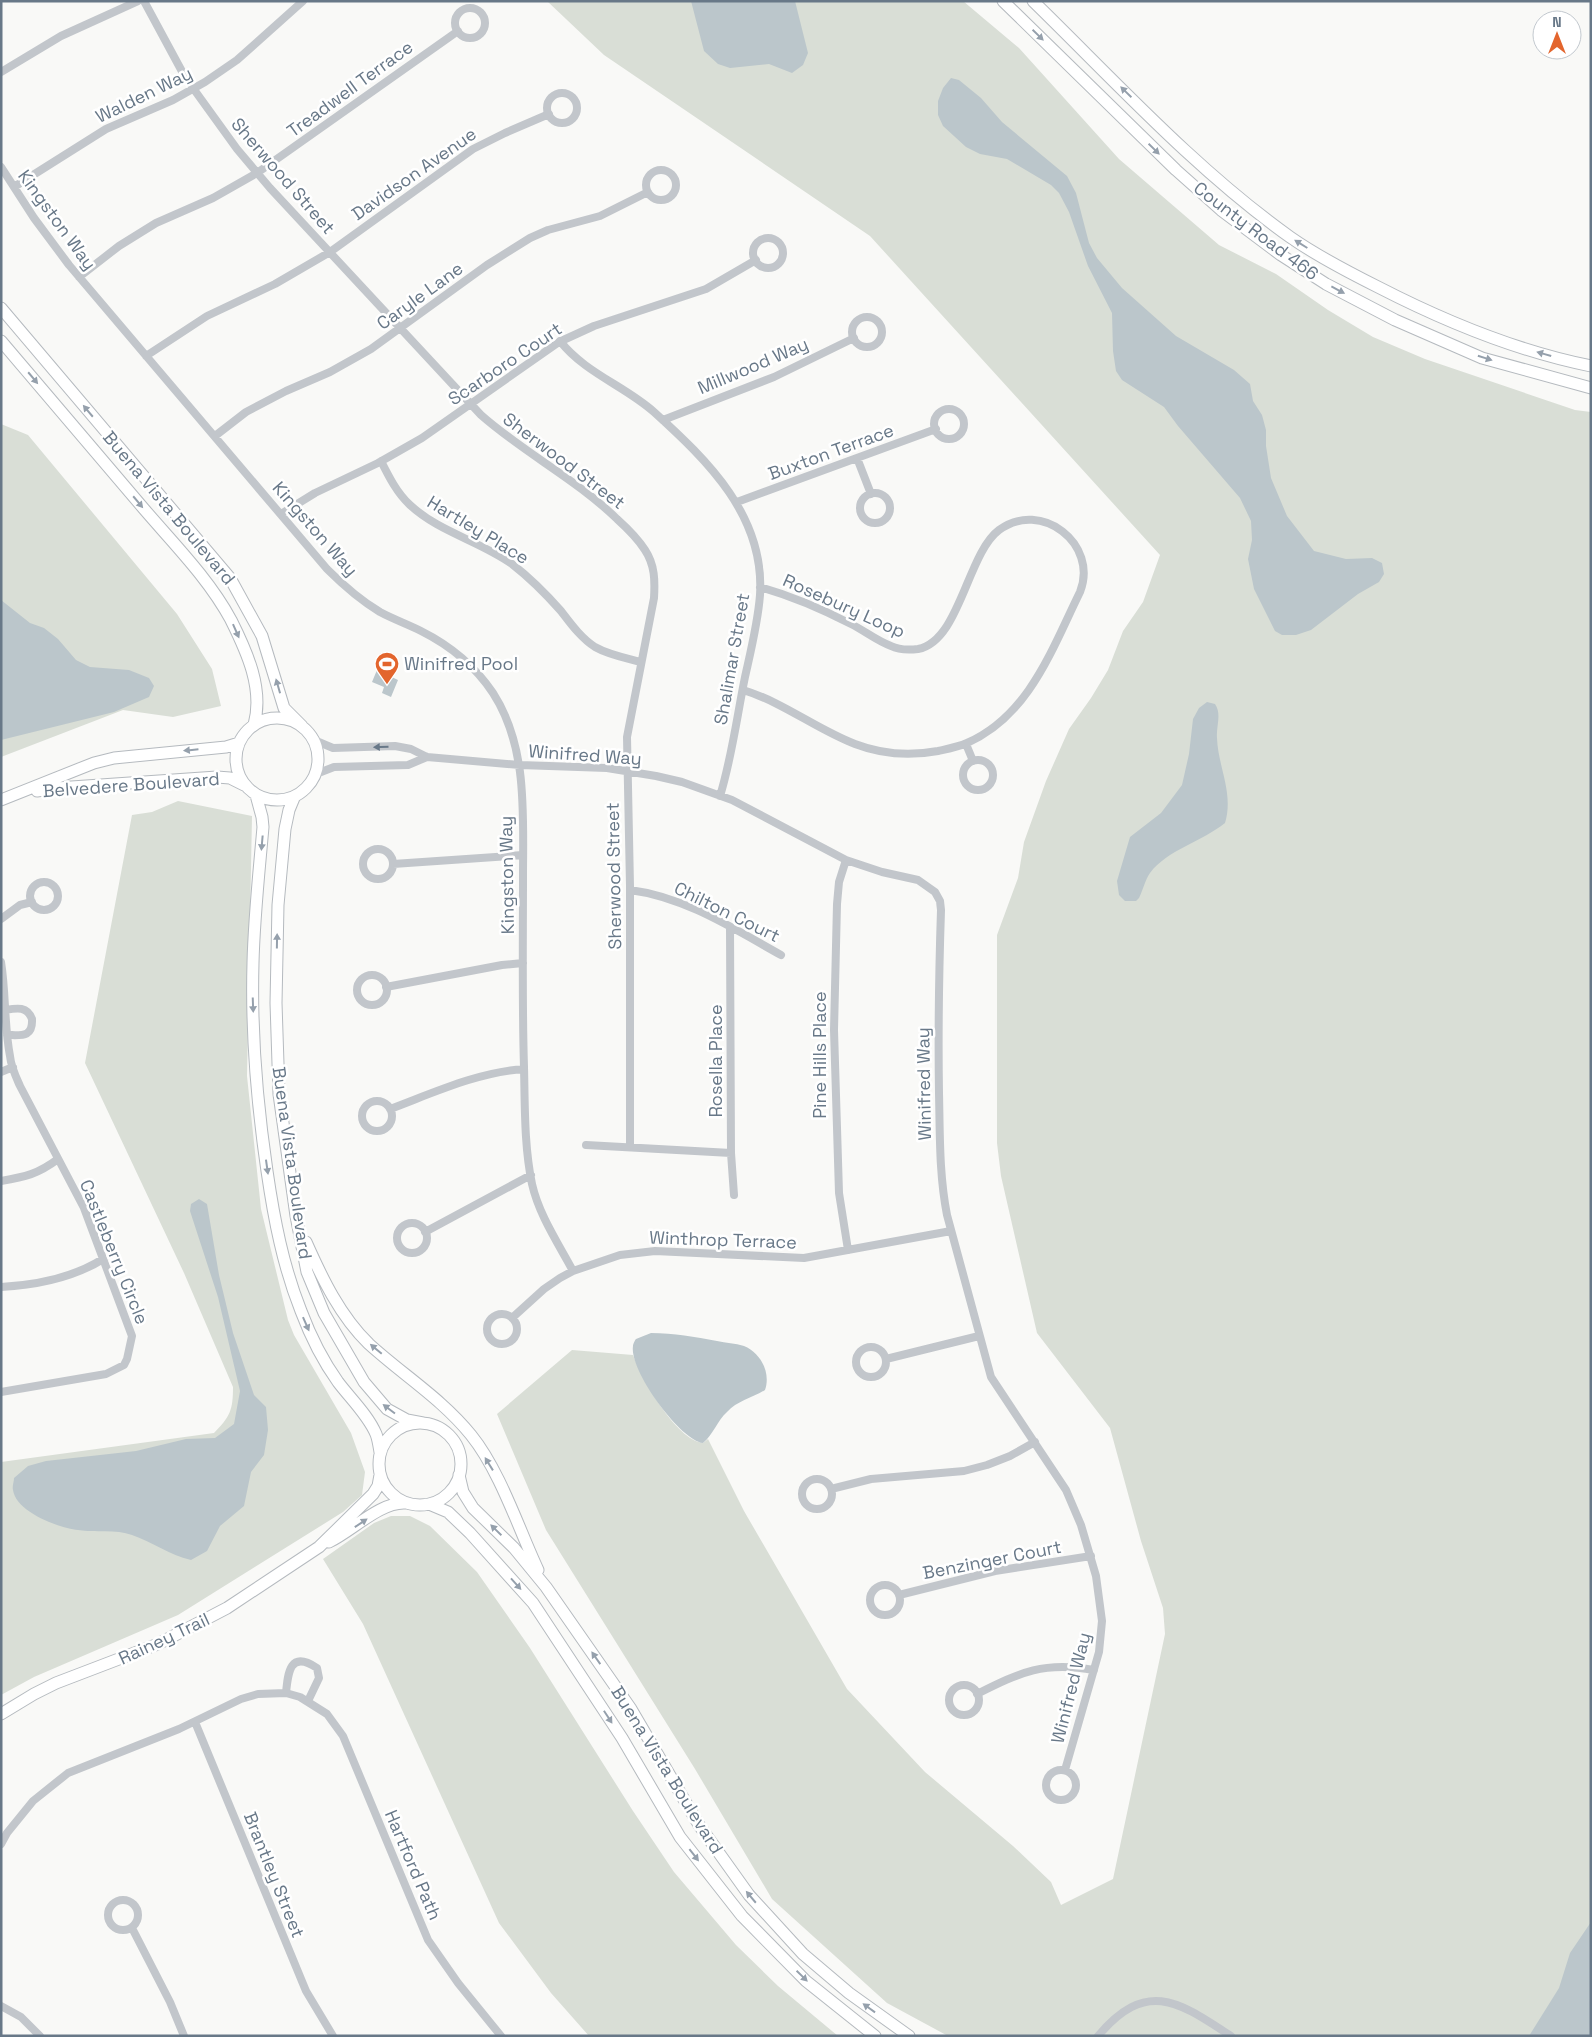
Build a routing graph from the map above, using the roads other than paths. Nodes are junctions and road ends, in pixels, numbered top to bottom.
1 (138, 1) edge
2 (144, 1) edge
3 (303, 1) edge
4 (1003, 1) edge
5 (1033, 1) edge
6 (458, 31) dead end
7 (1, 72) edge
8 (193, 89) junction
9 (549, 114) dead end
10 (1, 167) edge
11 (257, 173) junction
12 (14, 187) junction
13 (648, 192) dead end
14 (330, 252) junction
15 (756, 260) dead end
16 (79, 278) junction
17 (1, 308) edge
18 (400, 328) junction
19 (854, 338) dead end
20 (1, 341) edge
21 (560, 341) junction
22 (146, 356) junction
23 (1578, 364) junction
24 (1591, 366) edge
25 (1549, 377) junction
26 (1591, 388) edge
27 (471, 405) junction
28 (663, 420) junction
29 (936, 429) dead end
30 (215, 436) junction
31 (857, 458) junction
32 (381, 462) junction
33 (871, 494) dead end
34 (737, 502) junction
35 (281, 514) junction
36 (760, 587) junction
37 (642, 662) junction
38 (743, 690) junction
39 (254, 725) junction
40 (302, 726) junction
41 (314, 740) junction
42 (239, 743) junction
43 (966, 744) junction
44 (427, 757) junction
45 (973, 761) dead end
46 (520, 765) junction
47 (628, 771) junction
48 (316, 774) junction
49 (245, 786) junction
50 (16, 794) junction
51 (256, 795) junction
52 (720, 796) junction
53 (294, 798) junction
54 (1, 800) edge
55 (523, 855) junction
56 (846, 860) junction
57 (393, 864) dead end
58 (630, 890) junction
59 (32, 902) dead end
60 (1, 919) edge
61 (730, 927) junction
62 (781, 955) dead end
63 (1, 962) edge
64 (523, 964) junction
65 (386, 987) dead end
66 (4, 1010) junction
67 (7, 1035) junction
68 (13, 1067) junction
69 (524, 1069) junction
70 (1, 1072) edge
71 (390, 1109) dead end
72 (586, 1145) dead end
73 (630, 1146) junction
74 (731, 1153) junction
75 (58, 1159) junction
76 (530, 1175) junction
77 (1, 1181) edge
78 (734, 1195) dead end
79 (296, 1216) junction
80 (951, 1231) junction
81 (425, 1232) dead end
82 (848, 1250) junction
83 (103, 1259) junction
84 (573, 1271) junction
85 (1, 1287) edge
86 (512, 1318) dead end
87 (978, 1336) junction
88 (886, 1359) dead end
89 (1, 1392) edge
90 (423, 1423) junction
91 (1035, 1442) junction
92 (380, 1452) junction
93 (380, 1475) junction
94 (459, 1475) junction
95 (831, 1489) dead end
96 (407, 1503) junction
97 (430, 1504) junction
98 (319, 1547) junction
99 (1091, 1556) junction
100 (546, 1587) junction
101 (899, 1595) dead end
102 (1094, 1670) junction
103 (286, 1693) junction
104 (977, 1694) dead end
105 (308, 1701) junction
106 (1, 1714) edge
107 (195, 1722) junction
108 (1065, 1770) dead end
109 (1, 1844) edge
110 (132, 1928) dead end
111 (1, 2006) edge
112 (1105, 2027) junction
113 (40, 2036) edge
114 (184, 2036) edge
115 (333, 2036) edge
116 (501, 2036) edge
117 (875, 2036) edge
118 (909, 2036) edge
119 (1098, 2036) edge
120 (1103, 2036) edge
121 (1232, 2036) edge

1 - 7 street
2 - 8 street, Sherwood Street
3 - 8 street, Walden Way
4 -> 25 main road, County Road 466
23 -> 5 main road, County Road 466
6 - 11 street, Treadwell Terrace
8 - 11 street, Sherwood Street
8 - 12 street, Walden Way
9 - 14 street, Davidson Avenue
10 - 12 street, Kingston Way
11 - 14 street, Sherwood Street
11 - 16 street, Treadwell Terrace
12 - 16 street, Kingston Way
13 - 18 street, Caryle Lane
14 - 18 street, Sherwood Street
14 - 22 street, Davidson Avenue
15 - 21 street, Scarboro Court
16 - 22 street, Kingston Way
40 -> 17 main road, Buena Vista Boulevard
18 - 27 street, Sherwood Street
18 - 30 street, Caryle Lane
19 - 28 street, Millwood Way
20 -> 39 main road, Buena Vista Boulevard
21 - 27 street, Scarboro Court
21 - 28 street, Shalimar Street
22 - 30 street, Kingston Way
23 - 24 main road, County Road 466
23 - 25 main road
25 - 26 main road, County Road 466
27 - 32 street, Scarboro Court
27 - 37 street, Sherwood Street
28 - 34 street, Shalimar Street
29 - 31 street, Buxton Terrace
30 - 35 street, Kingston Way
31 - 33 street
31 - 34 street, Buxton Terrace
32 - 35 street, Scarboro Court
32 - 37 street, Hartley Place
34 - 36 street, Shalimar Street
35 - 46 street, Kingston Way
36 - 38 street, Shalimar Street
36 - 43 street, Rosebury Loop
37 - 47 street, Sherwood Street
38 - 43 street, Rosebury Loop
38 - 52 street, Shalimar Street
39 - 40 main road
39 - 42 main road
40 - 41 main road, Buena Vista Boulevard
44 -> 41 street
41 - 48 main road, Buena Vista Boulevard
42 - 49 main road
42 -> 50 main road, Belvedere Boulevard
43 - 45 street
44 - 46 street, Winifred Way
44 - 48 street
46 - 47 street, Winifred Way
46 - 55 street, Kingston Way
47 - 52 street, Winifred Way
47 - 58 street, Sherwood Street
48 - 53 main road, Buena Vista Boulevard
49 - 50 main road, Belvedere Boulevard
49 - 51 main road
50 - 54 main road, Belvedere Boulevard
51 - 53 main road
51 -> 92 main road, Buena Vista Boulevard
52 - 56 street, Winifred Way
79 -> 53 main road, Buena Vista Boulevard
55 - 57 street
55 - 64 street, Kingston Way
56 - 80 street, Winifred Way
56 - 82 street, Pine Hills Place
58 - 61 street, Chilton Court
58 - 73 street, Sherwood Street
59 - 60 street
61 - 62 street, Chilton Court
61 - 74 street, Rosella Place
63 - 66 street, Castleberry Circle
64 - 65 street
64 - 69 street, Kingston Way
66 - 67 street, Castleberry Circle
66 - 67 street
67 - 68 street, Castleberry Circle
68 - 70 street
68 - 75 street, Castleberry Circle
69 - 71 street
69 - 76 street, Kingston Way
72 - 73 street
73 - 74 street
74 - 78 street, Rosella Place
75 - 77 street
75 - 83 street, Castleberry Circle
76 - 81 street
76 - 84 street, Kingston Way
90 -> 79 main road, Buena Vista Boulevard
100 -> 79 main road
80 - 82 street, Winthrop Terrace
80 - 87 street, Winifred Way
82 - 84 street, Winthrop Terrace
83 - 85 street
83 - 89 street, Castleberry Circle
84 - 86 street, Winthrop Terrace
87 - 88 street
87 - 91 street, Winifred Way
90 - 92 main road
90 - 94 main road
91 - 95 street
91 - 99 street, Winifred Way
92 - 93 main road
93 - 96 main road
93 - 98 main road, Rainey Trail
94 - 97 main road
100 -> 94 main road, Buena Vista Boulevard
96 - 97 main road
98 -> 96 main road, Rainey Trail
97 -> 117 main road, Buena Vista Boulevard
98 - 106 main road, Rainey Trail
99 - 101 street, Benzinger Court
99 - 102 street, Winifred Way
118 -> 100 main road, Buena Vista Boulevard
102 - 104 street
102 - 108 street, Winifred Way
103 - 105 street, Hartford Path
103 - 105 street
103 - 107 street, Hartford Path
105 - 116 street, Hartford Path
107 - 109 street, Hartford Path
107 - 115 street, Brantley Street
110 - 114 street
111 - 113 street
112 - 119 street
112 - 120 street
112 - 121 street

